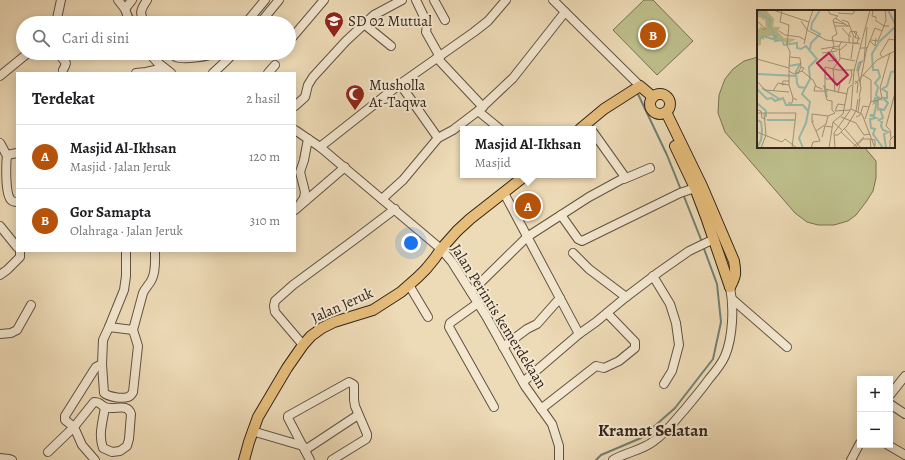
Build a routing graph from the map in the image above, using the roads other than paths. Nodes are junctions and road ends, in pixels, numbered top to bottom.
1 (61, 0) edge
2 (118, 0) edge
3 (132, 0) edge
4 (147, 0) edge
5 (266, 0) edge
6 (279, 0) edge
7 (324, 0) edge
8 (402, 0) edge
9 (416, 0) edge
10 (434, 0) edge
11 (506, 0) edge
12 (553, 0) edge
13 (125, 9) junction
14 (563, 15) junction
15 (58, 16) edge
16 (128, 16) edge
17 (141, 16) edge
18 (252, 16) edge
19 (266, 16) edge
20 (445, 20) dead end
21 (364, 24) junction
22 (296, 33) edge
23 (391, 46) dead end
24 (439, 57) junction
25 (19, 60) edge
26 (64, 60) edge
27 (155, 60) edge
28 (227, 60) edge
29 (274, 65) dead end
30 (63, 70) dead end
31 (167, 70) edge
32 (146, 72) edge
33 (214, 72) edge
34 (269, 72) edge
35 (0, 76) edge
36 (400, 84) junction
37 (636, 88) junction
38 (653, 97) junction
39 (296, 105) edge
40 (480, 109) junction
41 (663, 113) junction
42 (497, 126) edge
43 (587, 126) edge
44 (296, 131) edge
45 (596, 136) edge
46 (438, 138) junction
47 (308, 139) junction
48 (0, 143) edge
49 (320, 147) junction
50 (16, 153) edge
51 (8, 155) junction
52 (345, 167) junction
53 (650, 168) dead end
54 (522, 178) edge
55 (624, 179) junction
56 (4, 185) edge
57 (697, 192) junction
58 (504, 193) junction
59 (382, 199) junction
60 (16, 202) edge
61 (298, 207) edge
62 (394, 209) junction
63 (561, 215) junction
64 (0, 226) edge
65 (526, 237) junction
66 (706, 243) junction
67 (16, 246) edge
68 (441, 249) junction
69 (20, 252) edge
70 (126, 252) edge
71 (155, 252) edge
72 (573, 253) dead end
73 (0, 276) edge
74 (653, 276) junction
75 (409, 285) junction
76 (730, 287) junction
77 (471, 292) junction
78 (626, 297) junction
79 (560, 298) junction
80 (732, 299) junction
81 (478, 303) junction
82 (31, 305) dead end
83 (607, 313) junction
84 (428, 317) dead end
85 (109, 327) junction
86 (133, 330) junction
87 (0, 334) edge
88 (579, 334) junction
89 (303, 345) junction
90 (503, 347) junction
91 (787, 347) dead end
92 (102, 364) junction
93 (905, 376) edge
94 (522, 382) junction
95 (664, 384) dead end
96 (893, 391) edge
97 (494, 406) dead end
98 (893, 406) edge
99 (106, 408) junction
100 (541, 408) junction
101 (905, 414) edge
102 (358, 415) junction
103 (74, 427) junction
104 (252, 431) junction
105 (304, 448) junction
106 (857, 448) edge
107 (893, 448) edge
108 (48, 452) dead end
109 (905, 455) edge
110 (0, 458) edge
111 (12, 460) edge
112 (95, 460) edge
113 (244, 460) edge
114 (310, 460) edge
115 (332, 460) edge
116 (559, 460) edge
117 (613, 460) edge
118 (850, 460) edge

1 - 15 street
2 - 13 street
3 - 13 street
4 - 17 street
5 - 18 street
6 - 19 street
7 - 22 street
8 - 21 street
9 - 24 street
10 - 20 street
11 - 24 street
12 - 14 street
13 - 16 street
14 - 37 street
14 - 40 street
21 - 23 street
21 - 39 street
24 - 36 street
24 - 40 street
25 - 35 street
26 - 30 street
27 - 31 street
28 - 33 street
29 - 34 street
31 - 32 street
36 - 46 street
36 - 49 street
37 - 38 main road
37 - 43 main road
38 - 41 main road
38 - 41 main road
40 - 42 street
40 - 46 street
41 - 57 main road
44 - 47 street, Jalan Perintis kemerdekaan
45 - 55 street
46 - 59 street
47 - 49 street, Jalan Perintis kemerdekaan
47 - 61 street
48 - 51 street
49 - 52 street, Jalan Perintis kemerdekaan
50 - 51 street
51 - 56 street
52 - 59 street, Jalan Perintis kemerdekaan
52 - 61 street
53 - 55 street
54 - 58 main road, Jalan Jeruk
55 - 63 street
56 - 60 street
57 - 63 street
57 - 66 main road
57 - 76 main road
58 - 65 street
58 - 68 main road, Jalan Jeruk
59 - 62 street, Jalan Perintis kemerdekaan
62 - 68 street, Jalan Perintis kemerdekaan
62 - 89 street
63 - 65 street
64 - 67 street
65 - 77 street
65 - 79 street
66 - 74 street
66 - 76 main road
68 - 75 main road, Jalan Jeruk
68 - 77 street, Jalan Perintis kemerdekaan
69 - 73 street
70 - 85 street
71 - 86 street
72 - 78 street
74 - 78 street
74 - 95 street
75 - 84 street
75 - 89 main road, Jalan Jeruk
76 - 80 street
77 - 81 street, Jalan Perintis kemerdekaan
78 - 83 street
79 - 88 street
79 - 90 street
80 - 91 street
80 - 117 street
81 - 90 street, Jalan Perintis kemerdekaan
81 - 97 street
82 - 87 street
83 - 88 street
83 - 100 street
85 - 86 street
85 - 92 street
86 - 92 street
88 - 94 street
89 - 104 main road, Jalan Jeruk
90 - 94 street, Jalan Perintis kemerdekaan
92 - 103 street
93 - 96 street
94 - 100 street, Jalan Perintis kemerdekaan
98 - 101 street
99 - 99 street
99 - 103 street
100 - 116 street, Jalan Perintis kemerdekaan
102 - 105 street
102 - 105 street
102 - 115 street
103 - 108 street
103 - 112 street
104 - 105 street
104 - 113 main road, Jalan Jeruk
105 - 114 street
106 - 118 street
107 - 109 street
110 - 111 street

